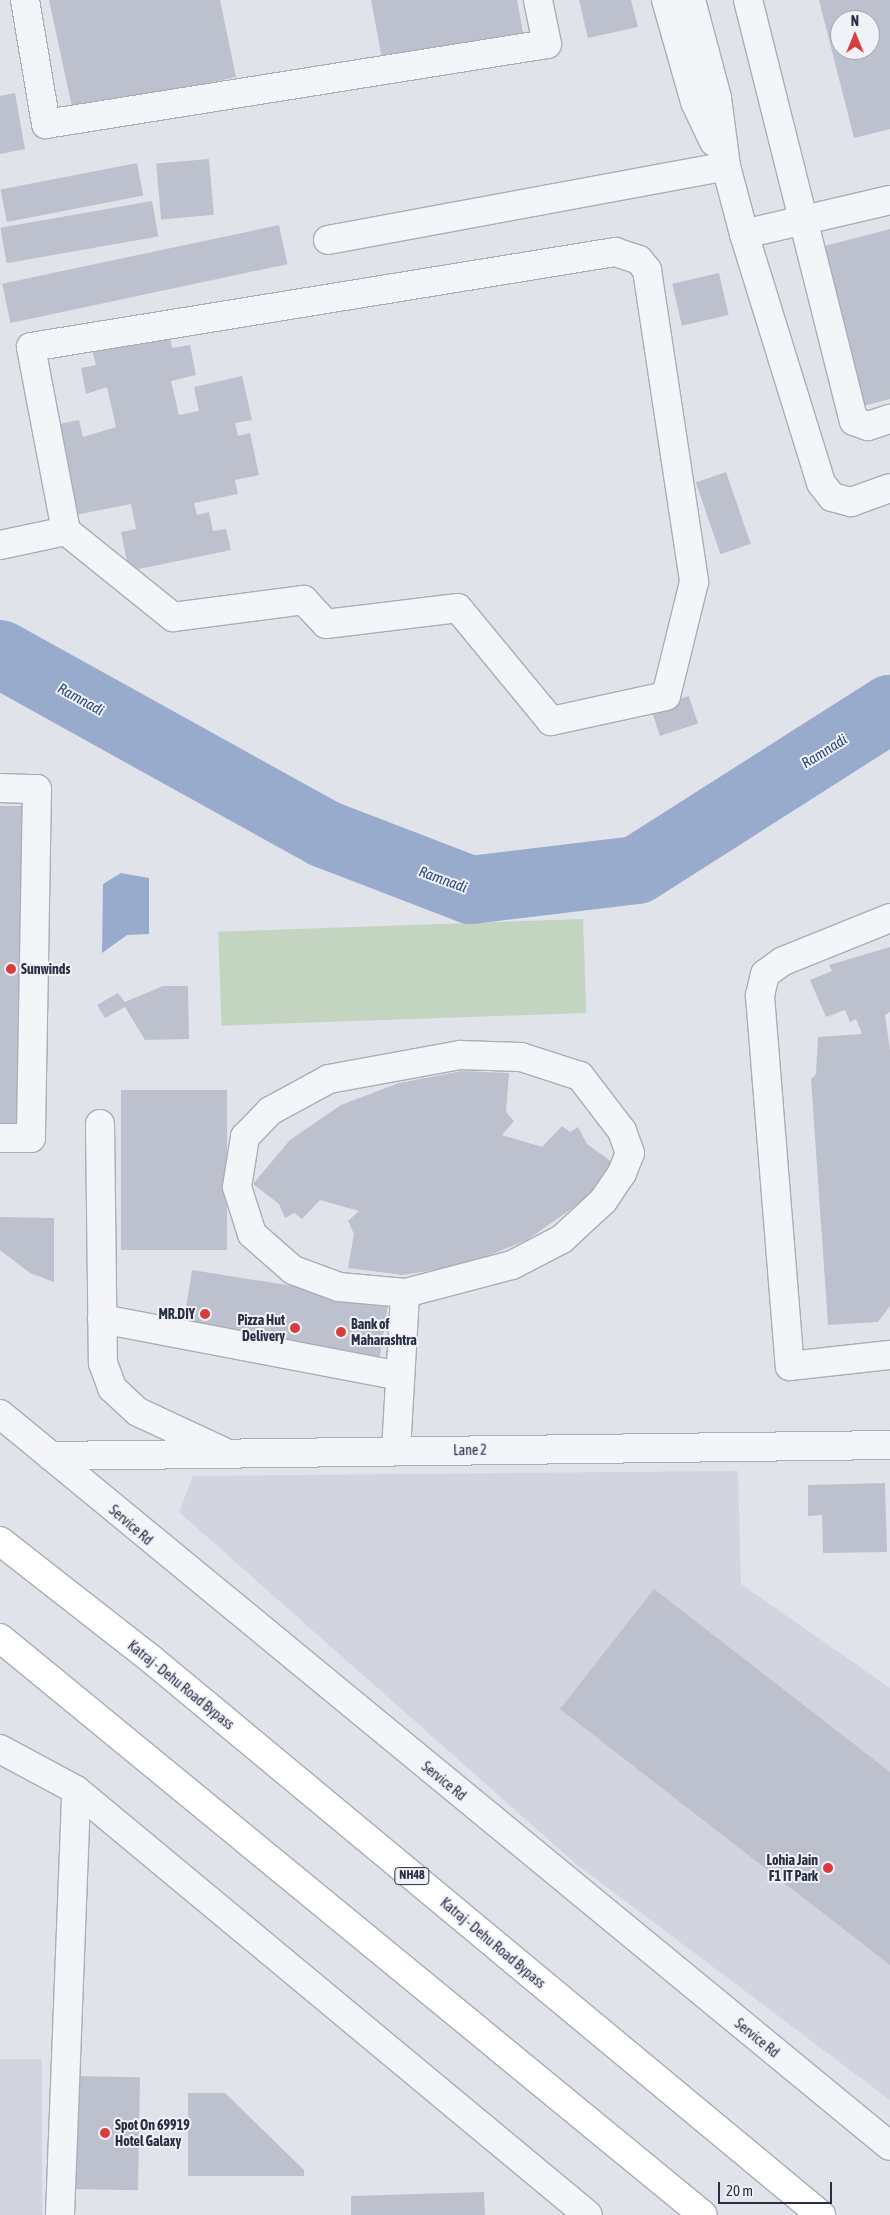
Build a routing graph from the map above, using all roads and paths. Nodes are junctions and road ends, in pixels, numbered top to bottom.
1 (25, 0) edge
2 (538, 0) edge
3 (666, 0) edge
4 (691, 0) edge
5 (748, 0) edge
6 (726, 166) junction
7 (890, 200) edge
8 (803, 217) junction
9 (744, 234) junction
10 (328, 240) dead end
11 (890, 419) edge
12 (890, 488) edge
13 (66, 531) junction
14 (0, 544) edge
15 (0, 788) edge
16 (890, 918) edge
17 (100, 1124) dead end
18 (0, 1138) edge
19 (405, 1293) junction
20 (102, 1319) junction
21 (890, 1355) edge
22 (400, 1376) junction
23 (0, 1414) edge
24 (890, 1445) edge
25 (396, 1451) junction
26 (226, 1454) junction
27 (51, 1456) junction
28 (0, 1541) edge
29 (0, 1638) edge
30 (0, 1749) edge
31 (76, 1790) junction
32 (890, 2146) edge
33 (60, 2215) edge
34 (588, 2215) edge
35 (703, 2215) edge
36 (821, 2215) edge

1 - 2 street
3 - 6 street
4 - 6 street
5 - 8 street
6 - 9 street
6 - 10 street
7 - 8 street
8 - 9 street
8 - 11 street
9 - 12 street
13 - 13 street
13 - 14 street
15 - 18 street
16 - 21 street
17 - 20 street
19 - 19 street
19 - 22 street
20 - 22 street
20 - 26 street
22 - 25 street
23 - 27 street, Service Rd
24 - 25 street, Lane 2
25 - 26 street, Lane 2
26 - 27 street, Lane 2
27 - 32 street, Service Rd
28 - 36 highway, Katraj - Dehu Road Bypass / NH48
29 - 35 highway
30 - 31 street
31 - 33 street
31 - 34 street

